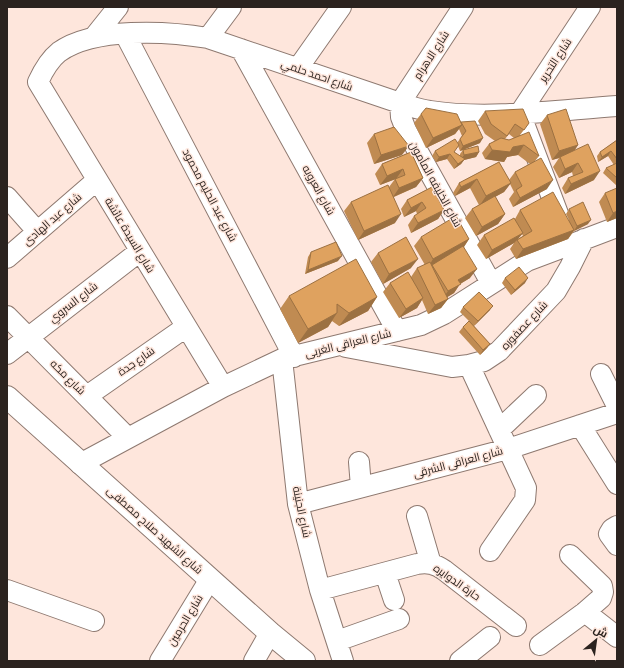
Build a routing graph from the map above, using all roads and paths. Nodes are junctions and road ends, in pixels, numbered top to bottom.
1 (118, 7) edge
2 (231, 7) edge
3 (341, 7) edge
4 (463, 7) edge
5 (590, 7) edge
6 (125, 34) junction
7 (94, 37) junction
8 (208, 38) junction
9 (241, 49) junction
10 (298, 68) junction
11 (38, 82) joint
12 (400, 103) junction
13 (617, 106) edge
14 (520, 113) junction
15 (97, 180) junction
16 (7, 197) edge
17 (617, 227) edge
18 (37, 231) junction
19 (577, 242) junction
20 (140, 251) junction
21 (7, 258) edge
22 (491, 284) junction
23 (7, 316) edge
24 (186, 327) junction
25 (397, 331) junction
26 (28, 337) junction
27 (339, 345) junction
28 (7, 354) edge
29 (288, 358) junction
30 (469, 365) junction
31 (601, 374) dead end
32 (223, 387) junction
33 (536, 395) dead end
34 (87, 396) junction
35 (7, 397) edge
36 (617, 406) edge
37 (617, 413) edge
38 (580, 425) junction
39 (499, 430) junction
40 (128, 438) junction
41 (508, 449) junction
42 (359, 462) dead end
43 (80, 464) junction
44 (617, 484) edge
45 (360, 487) junction
46 (298, 504) junction
47 (417, 516) dead end
48 (617, 526) edge
49 (617, 545) edge
50 (490, 551) dead end
51 (570, 555) dead end
52 (431, 564) junction
53 (385, 573) junction
54 (210, 579) junction
55 (7, 590) edge
56 (320, 590) junction
57 (394, 600) dead end
58 (585, 612) junction
59 (399, 619) dead end
60 (94, 621) dead end
61 (516, 626) dead end
62 (270, 634) junction
63 (490, 637) dead end
64 (617, 637) edge
65 (337, 641) junction
66 (540, 644) dead end
67 (160, 661) edge
68 (254, 661) edge
69 (304, 661) edge
70 (343, 661) edge
71 (460, 661) edge

1 - 7 street
2 - 8 street
3 - 10 street
4 - 12 street, شارع الاهرام
5 - 14 street, شارع التحرير
6 - 7 street, شارع احمد حلمي
6 - 8 street, شارع احمد حلمي
6 - 29 street, شارع عبد الحليم محمود
7 - 11 street, شارع احمد حلمي
8 - 9 street, شارع احمد حلمي
9 - 10 street, شارع احمد حلمي
9 - 25 street, شارع العروبه
10 - 12 street, شارع احمد حلمي
11 - 15 street, شارع السيدة عائشة
12 - 14 street, شارع احمد حلمي
12 - 22 street, شارع الخليفه المأمون
13 - 14 street, شارع احمد حلمي
14 - 19 street
15 - 18 street, شارع عبد الهادى
15 - 20 street, شارع السيدة عائشة
16 - 18 street
17 - 19 street, شارع العراقى الغربى
18 - 21 street, شارع عبد الهادى
19 - 22 street, شارع العراقى الغربى
19 - 30 street, شارع عصفوره
20 - 24 street, شارع السيدة عائشة
20 - 26 street, شارع السروي
22 - 25 street, شارع العراقى الغربى
23 - 26 street, شارع مكه
24 - 32 street, شارع السيدة عائشة
24 - 34 street, شارع جدة
25 - 27 street, شارع العراقى الغربى
26 - 28 street, شارع السروي
26 - 34 street, شارع مكه
27 - 29 street, شارع العراقى الغربى
27 - 30 street, شارع عصفوره
29 - 32 street, شارع العراقى الغربى
29 - 46 street, شارع الجنينة
30 - 39 street
31 - 36 street
32 - 40 street, شارع العراقى الغربى
33 - 39 street
34 - 40 street, شارع مكه
35 - 43 main road, شارع الشهيد صلاح مصطفى
37 - 38 street, شارع العراقى الشرقى
38 - 41 street, شارع العراقى الشرقى
38 - 44 street
39 - 41 street
40 - 43 street, شارع العراقى الغربى
41 - 45 street, شارع العراقى الشرقى
41 - 50 street
42 - 45 street
43 - 54 main road, شارع الشهيد صلاح مصطفى
45 - 46 street, شارع العراقى الشرقى
46 - 56 street, شارع الجنينة
47 - 52 street
48 - 49 street
51 - 58 street
52 - 53 street, حارة الدوايره
52 - 61 street, حارة الدوايره
53 - 56 street, حارة الدوايره
53 - 57 street
54 - 62 main road, شارع الشهيد صلاح مصطفى
54 - 67 street, شارع الحرمين
55 - 60 street
56 - 65 street, شارع الجنينة
58 - 64 street
58 - 66 street
59 - 65 street
62 - 68 street
62 - 69 main road, شارع الشهيد صلاح مصطفى
63 - 71 street
65 - 70 street, شارع الجنينة

